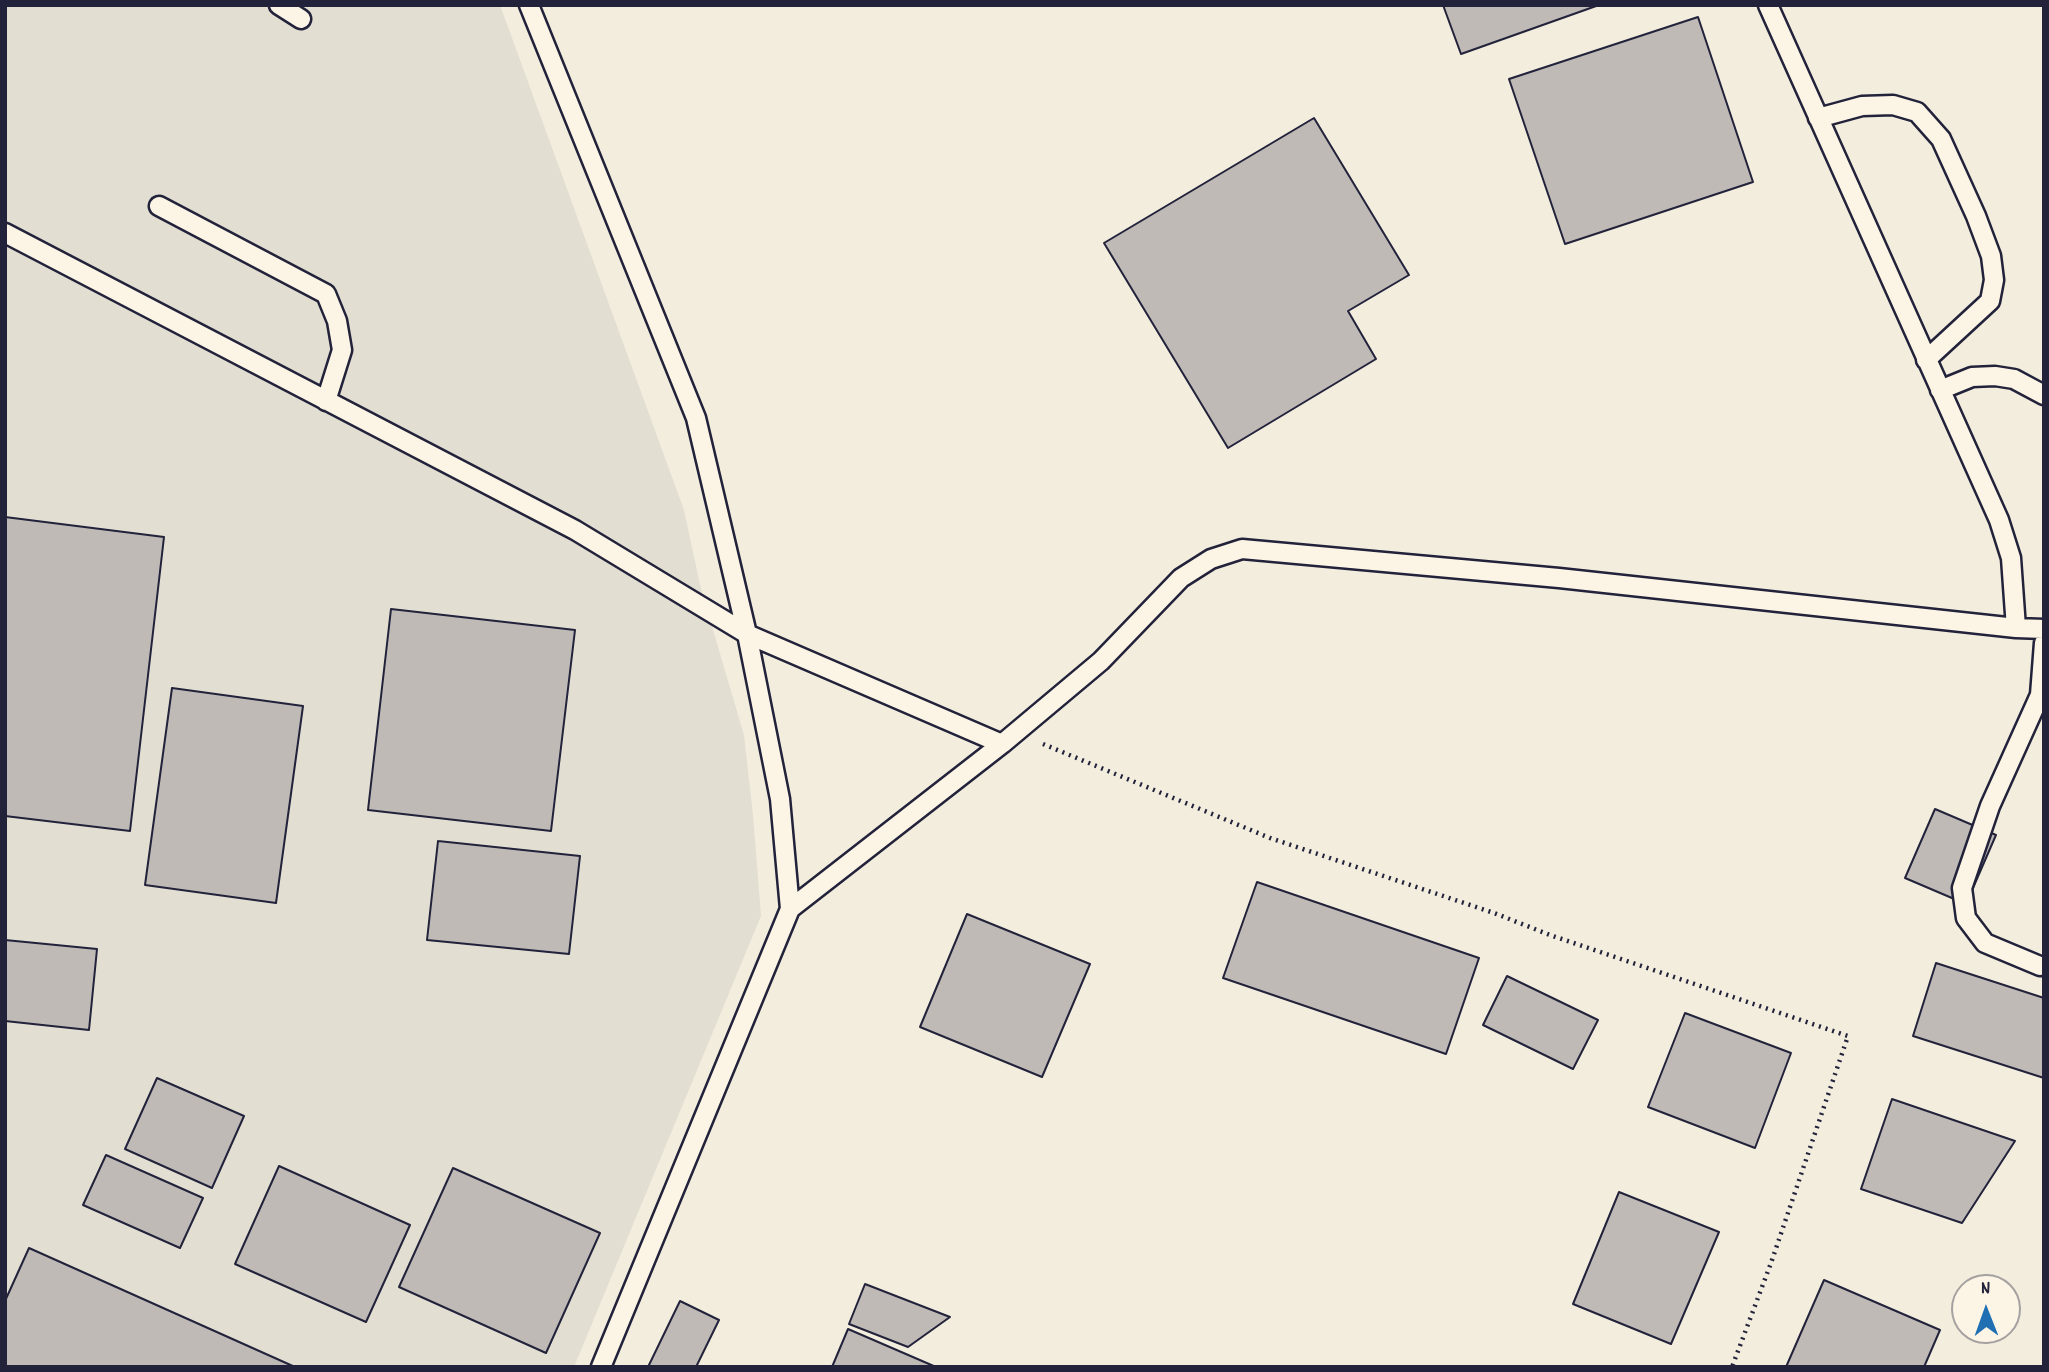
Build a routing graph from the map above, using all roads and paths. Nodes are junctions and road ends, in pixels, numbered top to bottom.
1 (279, 5) edge
2 (529, 5) edge
3 (1768, 5) edge
4 (301, 19) dead end
5 (1818, 118) junction
6 (159, 206) dead end
7 (5, 233) edge
8 (1926, 360) junction
9 (1940, 390) junction
10 (2044, 395) edge
11 (326, 401) junction
12 (2016, 628) junction
13 (2044, 628) edge
14 (747, 634) junction
15 (2044, 643) edge
16 (1009, 738) junction
17 (790, 909) junction
18 (2040, 966) dead end
19 (601, 1367) edge
20 (1732, 1367) edge

1 - 4 lane
2 - 14 lane
3 - 5 lane
5 - 8 lane
5 - 8 lane
6 - 11 lane
7 - 11 lane
8 - 9 lane
9 - 10 lane
9 - 12 lane
11 - 14 lane
12 - 13 lane
12 - 16 lane
14 - 16 lane
14 - 17 lane
15 - 18 lane
16 - 17 lane
16 - 20 path
17 - 19 lane

